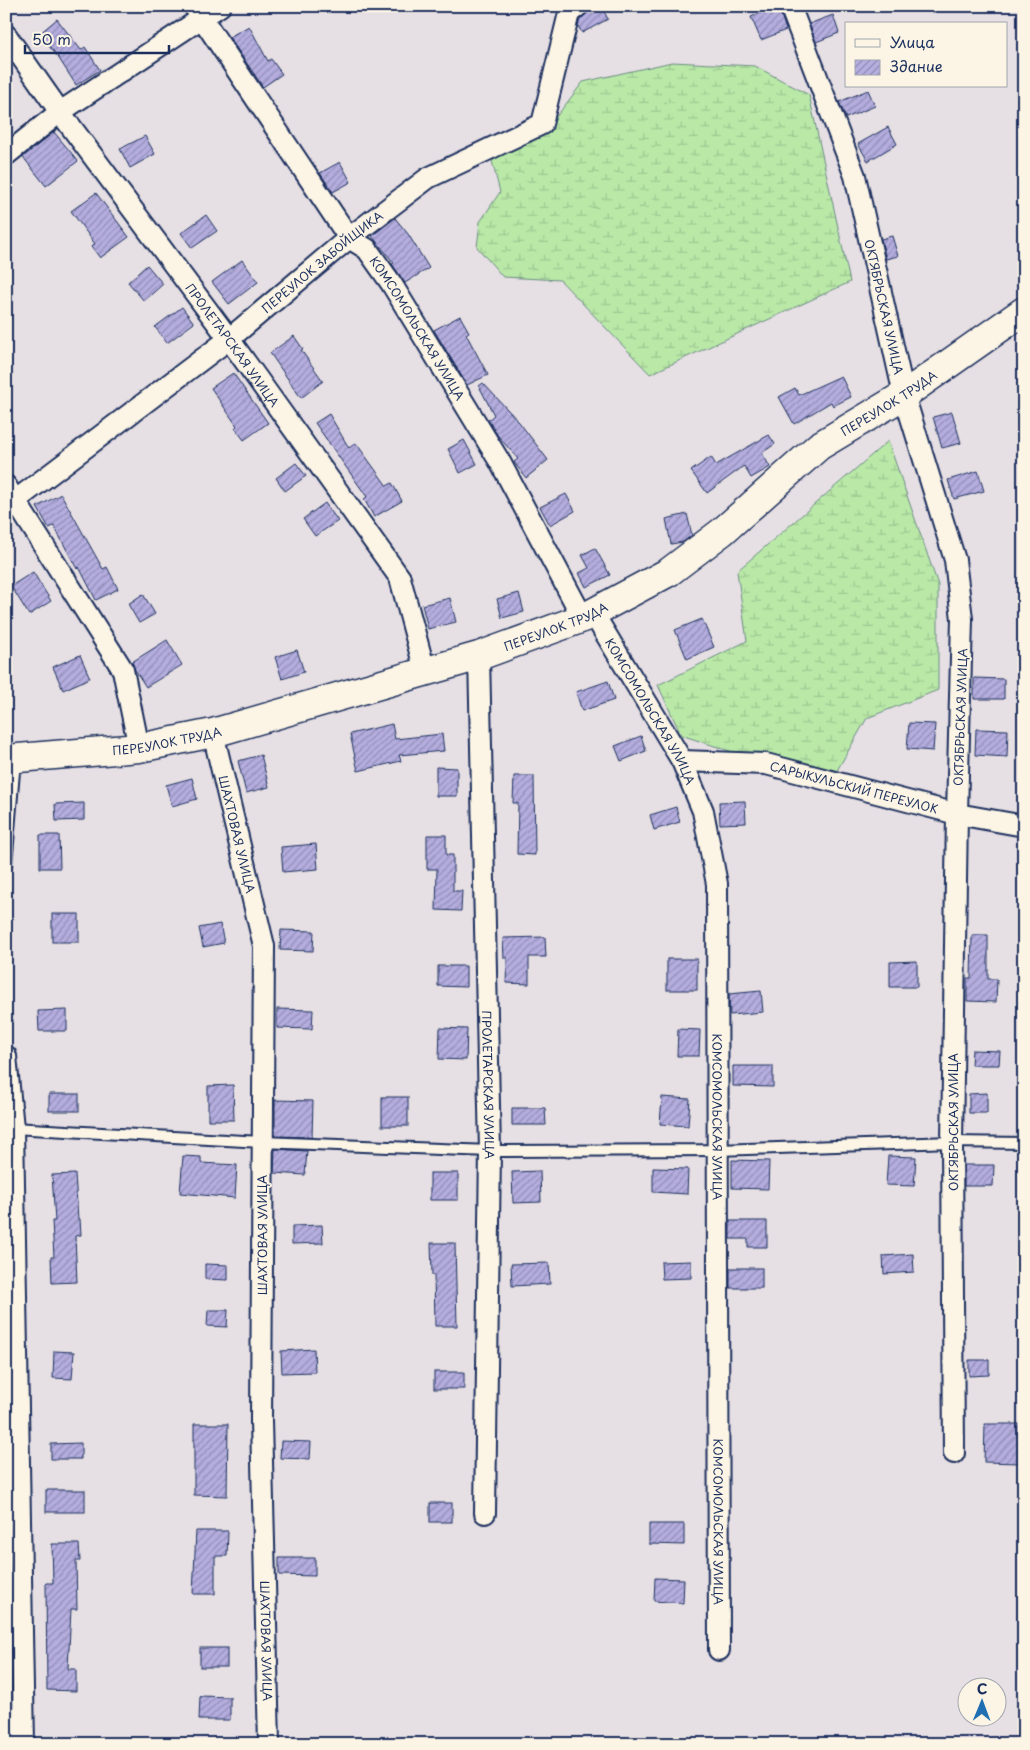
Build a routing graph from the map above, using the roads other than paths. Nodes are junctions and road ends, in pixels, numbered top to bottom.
1 (220, 6) edge
2 (578, 6) edge
3 (790, 6) edge
4 (198, 12) edge
5 (6, 34) edge
6 (60, 112) junction
7 (6, 155) edge
8 (349, 238) junction
9 (1024, 311) edge
10 (229, 339) junction
11 (904, 394) junction
12 (11, 493) edge
13 (588, 616) junction
14 (479, 656) junction
15 (425, 671) junction
16 (213, 732) junction
17 (139, 748) junction
18 (10, 758) edge
19 (682, 762) junction
20 (957, 814) junction
21 (1024, 826) edge
22 (6, 866) edge
23 (6, 1056) edge
24 (13, 1128) junction
25 (262, 1142) junction
26 (952, 1142) junction
27 (1024, 1143) edge
28 (717, 1150) junction
29 (490, 1151) junction
30 (954, 1453) dead end
31 (485, 1513) dead end
32 (719, 1650) dead end
33 (24, 1744) edge
34 (269, 1744) edge

1 - 4 street
2 - 8 street, ПЕРЕУЛОК ЗАБОЙЩИКА
3 - 11 street, ОКТЯБРЬСКАЯ УЛИЦА
4 - 6 street
4 - 8 street, КОМСОМОЛЬСКАЯ УЛИЦА
5 - 6 street, ПРОЛЕТАРСКАЯ УЛИЦА
6 - 7 street
6 - 10 street, ПРОЛЕТАРСКАЯ УЛИЦА
8 - 10 street, ПЕРЕУЛОК ЗАБОЙЩИКА
8 - 13 street, КОМСОМОЛЬСКАЯ УЛИЦА
9 - 11 street, ПЕРЕУЛОК ТРУДА
10 - 12 street, ПЕРЕУЛОК ЗАБОЙЩИКА
10 - 15 street, ПРОЛЕТАРСКАЯ УЛИЦА
11 - 13 street, ПЕРЕУЛОК ТРУДА
11 - 20 street, ОКТЯБРЬСКАЯ УЛИЦА
12 - 17 street
13 - 14 street, ПЕРЕУЛОК ТРУДА
13 - 19 street, КОМСОМОЛЬСКАЯ УЛИЦА
14 - 15 street, ПЕРЕУЛОК ТРУДА
14 - 29 street, ПРОЛЕТАРСКАЯ УЛИЦА
15 - 16 street, ПЕРЕУЛОК ТРУДА
16 - 17 street, ПЕРЕУЛОК ТРУДА
16 - 25 street, ШАХТОВАЯ УЛИЦА
17 - 18 street, ПЕРЕУЛОК ТРУДА
18 - 22 lane
19 - 20 street, САРЫКУЛЬСКИЙ ПЕРЕУЛОК
19 - 28 street, КОМСОМОЛЬСКАЯ УЛИЦА
20 - 21 street, САРЫКУЛЬСКИЙ ПЕРЕУЛОК
20 - 26 street, ОКТЯБРЬСКАЯ УЛИЦА
23 - 24 street
24 - 25 lane
24 - 33 street
25 - 29 lane
25 - 34 street, ШАХТОВАЯ УЛИЦА
26 - 27 lane
26 - 28 lane
26 - 30 street, ОКТЯБРЬСКАЯ УЛИЦА
28 - 29 lane
28 - 32 street, КОМСОМОЛЬСКАЯ УЛИЦА
29 - 31 street, ПРОЛЕТАРСКАЯ УЛИЦА

